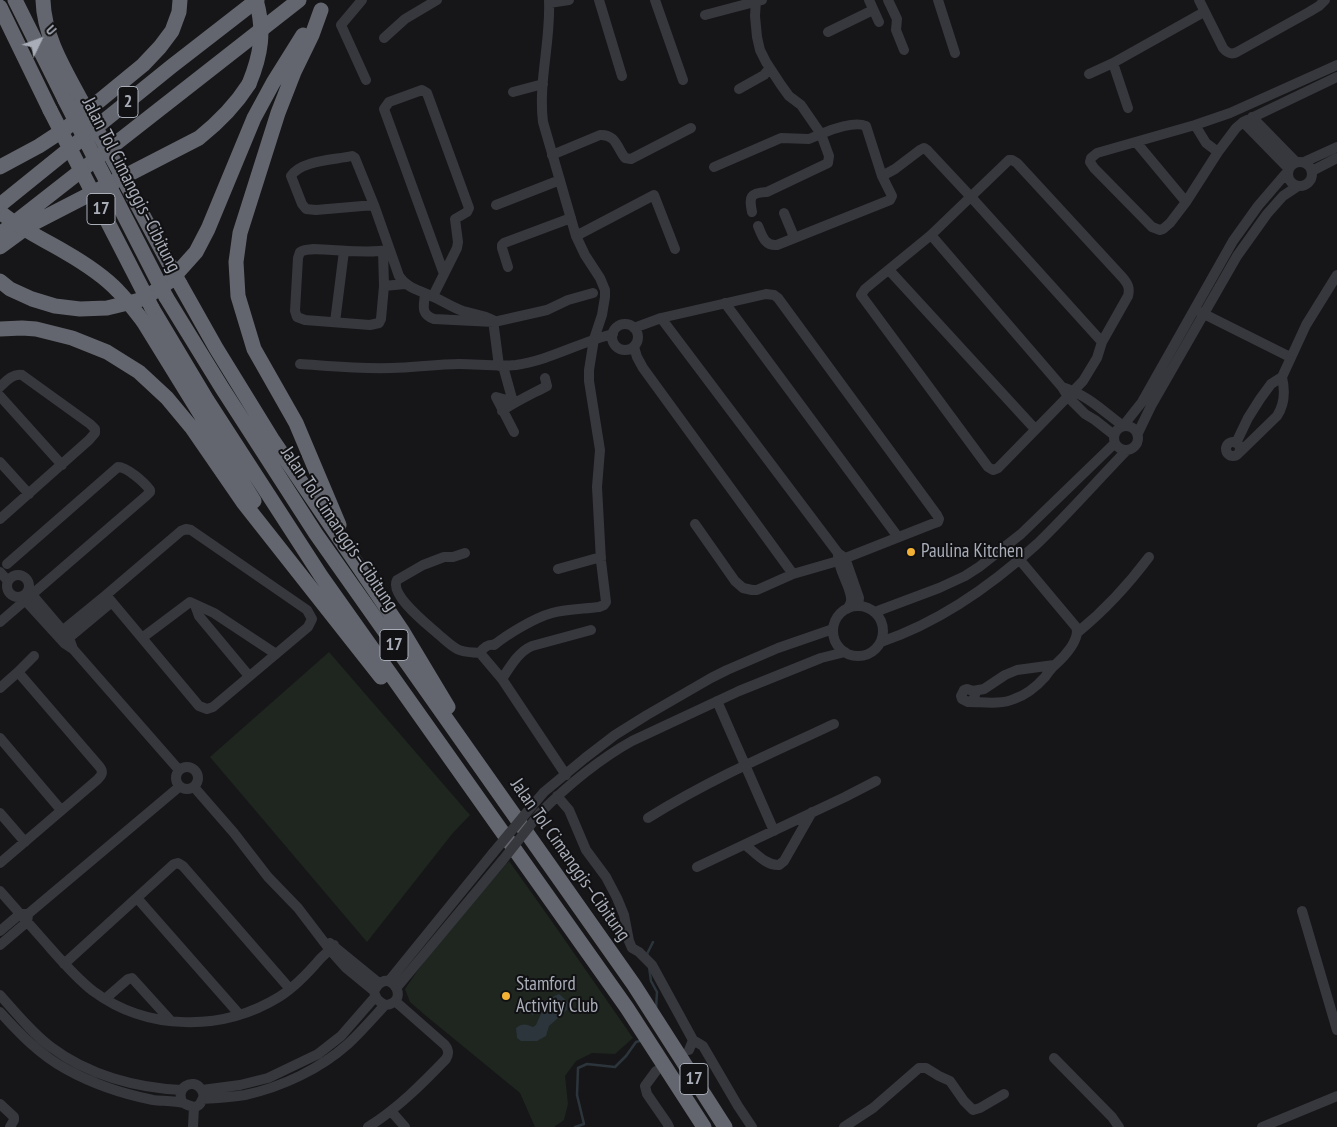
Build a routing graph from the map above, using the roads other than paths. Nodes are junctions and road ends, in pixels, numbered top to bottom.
1 (15, 0) edge
2 (43, 0) edge
3 (180, 0) edge
4 (257, 0) edge
5 (299, 0) edge
6 (362, 0) edge
7 (437, 0) edge
8 (569, 0) edge
9 (599, 0) edge
10 (654, 0) edge
11 (869, 0) edge
12 (888, 0) edge
13 (938, 0) edge
14 (1199, 0) edge
15 (1325, 0) edge
16 (759, 1) edge
17 (549, 2) edge
18 (326, 5) edge
19 (0, 7) edge
20 (873, 10) junction
21 (1204, 12) junction
22 (705, 15) dead end
23 (879, 22) dead end
24 (828, 32) dead end
25 (384, 38) dead end
26 (904, 50) dead end
27 (955, 53) dead end
28 (1112, 63) junction
29 (1337, 65) edge
30 (769, 69) junction
31 (1089, 74) dead end
32 (622, 76) dead end
33 (1337, 77) edge
34 (366, 80) dead end
35 (684, 80) dead end
36 (543, 84) junction
37 (739, 88) dead end
38 (513, 92) dead end
39 (1128, 108) dead end
40 (1248, 119) junction
41 (1195, 125) junction
42 (691, 128) dead end
43 (821, 134) junction
44 (1136, 142) junction
45 (1337, 147) edge
46 (1218, 152) junction
47 (552, 155) junction
48 (1337, 158) edge
49 (1294, 166) junction
50 (0, 167) edge
51 (714, 167) dead end
52 (1312, 171) junction
53 (882, 176) junction
54 (560, 180) junction
55 (1298, 186) junction
56 (971, 197) junction
57 (1186, 202) junction
58 (0, 205) edge
59 (496, 205) dead end
60 (374, 206) junction
61 (0, 212) edge
62 (752, 212) dead end
63 (784, 213) dead end
64 (571, 218) junction
65 (758, 226) dead end
66 (0, 234) edge
67 (931, 235) junction
68 (576, 236) junction
69 (794, 237) junction
70 (0, 247) edge
71 (675, 249) dead end
72 (386, 250) junction
73 (344, 251) junction
74 (508, 267) dead end
75 (889, 270) junction
76 (444, 274) junction
77 (1337, 275) edge
78 (404, 284) junction
79 (5, 285) edge
80 (384, 286) junction
81 (593, 293) dead end
82 (429, 295) junction
83 (725, 303) junction
84 (1199, 311) junction
85 (661, 318) junction
86 (335, 322) junction
87 (494, 322) junction
88 (634, 328) junction
89 (0, 330) edge
90 (613, 334) junction
91 (594, 339) junction
92 (1102, 342) junction
93 (634, 346) junction
94 (1290, 357) junction
95 (300, 364) dead end
96 (501, 366) junction
97 (1282, 376) junction
98 (544, 378) dead end
99 (0, 387) edge
100 (1072, 394) junction
101 (0, 396) edge
102 (514, 402) junction
103 (502, 411) junction
104 (1122, 426) junction
105 (1035, 429) junction
106 (1242, 431) junction
107 (514, 432) dead end
108 (1138, 433) junction
109 (1252, 439) junction
110 (1114, 440) junction
111 (1126, 451) junction
112 (0, 462) edge
113 (62, 465) junction
114 (29, 494) junction
115 (0, 519) edge
116 (695, 524) dead end
117 (898, 537) junction
118 (465, 553) dead end
119 (0, 555) edge
120 (601, 557) junction
121 (841, 557) junction
122 (1149, 557) dead end
123 (1019, 559) junction
124 (355, 561) junction
125 (292, 565) junction
126 (4, 568) edge
127 (558, 570) dead end
128 (793, 574) junction
129 (12, 578) junction
130 (27, 596) junction
131 (109, 599) junction
132 (196, 605) junction
133 (852, 607) junction
134 (875, 612) junction
135 (0, 622) edge
136 (833, 629) junction
137 (591, 630) dead end
138 (1078, 632) junction
139 (142, 638) junction
140 (65, 639) junction
141 (881, 642) junction
142 (480, 652) junction
143 (845, 652) junction
144 (276, 654) junction
145 (34, 656) dead end
146 (1054, 665) junction
147 (18, 672) junction
148 (249, 676) junction
149 (502, 679) junction
150 (0, 688) edge
151 (984, 689) junction
152 (717, 701) junction
153 (986, 702) junction
154 (834, 724) dead end
155 (0, 738) edge
156 (744, 765) junction
157 (179, 770) junction
158 (566, 774) junction
159 (876, 781) dead end
160 (179, 787) junction
161 (194, 787) junction
162 (557, 796) junction
163 (486, 809) junction
164 (62, 810) junction
165 (812, 812) junction
166 (0, 813) edge
167 (514, 815) junction
168 (648, 818) dead end
169 (774, 831) junction
170 (24, 842) junction
171 (745, 844) junction
172 (0, 863) edge
173 (697, 868) dead end
174 (0, 891) edge
175 (137, 898) junction
176 (1302, 911) dead end
177 (25, 917) junction
178 (0, 931) edge
179 (0, 944) edge
180 (332, 948) junction
181 (64, 964) junction
182 (290, 988) junction
183 (383, 988) junction
184 (0, 995) edge
185 (105, 999) junction
186 (390, 1003) junction
187 (0, 1012) edge
188 (240, 1014) junction
189 (171, 1021) junction
190 (1337, 1030) edge
191 (693, 1040) junction
192 (689, 1050) dead end
193 (1054, 1058) dead end
194 (656, 1071) dead end
195 (182, 1090) junction
196 (1004, 1094) dead end
197 (203, 1095) junction
198 (1337, 1096) edge
199 (0, 1104) edge
200 (183, 1104) junction
201 (194, 1107) junction
202 (391, 1111) junction
203 (10, 1127) edge
204 (194, 1127) edge
205 (368, 1127) edge
206 (406, 1127) edge
207 (669, 1127) edge
208 (704, 1127) edge
209 (725, 1127) edge
210 (752, 1127) edge
211 (844, 1127) edge
212 (1119, 1127) edge
213 (1262, 1127) edge

1 - 167 highway, Jalan Tol Cimanggis–Cibitung / 17, bridge
2 - 124 highway, bridge
3 - 50 highway
4 - 58 highway, 2
4 - 70 highway, bridge
5 - 66 highway, 2
6 - 34 street
7 - 25 street
8 - 17 street
9 - 32 street
10 - 35 street
11 - 20 street
12 - 26 street
13 - 27 street
14 - 21 street
15 - 21 street
16 - 22 street
16 - 30 street
17 - 36 street
18 - 79 highway
18 - 124 highway
19 - 163 highway, 17, bridge
20 - 23 street
20 - 24 street
21 - 28 street
28 - 31 street
28 - 39 street
29 - 41 street
30 - 37 street
30 - 43 street
33 - 40 street
36 - 38 street
36 - 47 street
40 - 46 street
40 - 49 street
41 - 44 street
41 - 46 street
42 - 47 street
43 - 51 street
43 - 53 street
43 - 62 street
44 - 57 street
44 - 57 street
45 - 49 street
46 - 57 street
47 - 54 street
48 - 52 street
49 - 52 street
49 - 55 street
49 - 84 street
52 - 55 street
53 - 56 street
53 - 69 street
54 - 59 street
54 - 64 street
55 - 84 street
56 - 67 street
56 - 92 street
56 - 92 street
60 - 60 street
60 - 72 street
61 - 125 highway, bridge
63 - 69 street
64 - 68 street
64 - 74 street
65 - 69 street
67 - 75 street
67 - 100 street
68 - 71 street
68 - 91 street
72 - 73 street
72 - 78 street
72 - 80 street
73 - 86 street
73 - 86 street
75 - 105 street
75 - 105 street
76 - 76 street
76 - 82 street
77 - 94 street
78 - 80 street
78 - 82 street
80 - 86 street
81 - 87 street
82 - 87 street
82 - 87 street
83 - 85 street
83 - 117 street
83 - 117 street
84 - 94 street
84 - 104 street
84 - 108 street
85 - 88 street
85 - 121 street
87 - 96 street
88 - 90 street
88 - 93 street
89 - 125 highway
90 - 91 street
90 - 93 street
91 - 96 street
91 - 120 street
92 - 100 street
93 - 128 street
94 - 97 street
95 - 96 street
96 - 102 street
97 - 106 street
97 - 109 street
98 - 102 street
99 - 113 street
100 - 104 street
100 - 105 street
100 - 110 street
101 - 113 street
102 - 103 street
102 - 103 street
103 - 107 street
104 - 108 street
104 - 110 street
106 - 109 street
106 - 109 street
108 - 111 street
110 - 111 street
110 - 134 street
111 - 123 street
112 - 114 street
113 - 114 street
114 - 115 street
116 - 128 street
117 - 121 street
118 - 142 street
119 - 126 street
120 - 127 street
120 - 142 street
121 - 128 street
121 - 133 street
122 - 138 street
123 - 138 street
123 - 141 street
124 - 167 highway
125 - 163 highway
126 - 129 street
126 - 130 street
129 - 130 street
129 - 130 street
130 - 135 street
130 - 140 street
131 - 139 street
131 - 140 street
131 - 144 street
132 - 139 street
132 - 144 street
132 - 148 street
133 - 134 street
133 - 136 street
134 - 141 street
136 - 143 street
136 - 158 street
137 - 149 street
138 - 146 street
139 - 148 street
140 - 157 street
141 - 143 street
142 - 149 street
143 - 152 street
144 - 148 street
145 - 147 street
146 - 151 street
146 - 153 street
147 - 150 street
147 - 164 street
149 - 158 street
151 - 153 street
151 - 153 street
152 - 156 street
152 - 162 street
154 - 156 street
155 - 164 street
156 - 168 street
156 - 169 street
157 - 160 street
157 - 161 street
158 - 183 street, bridge
159 - 165 street
160 - 161 street
160 - 177 street
161 - 180 street
162 - 183 street, bridge
162 - 191 street
163 - 208 highway, Jalan Tol Cimanggis–Cibitung / 17
164 - 170 street
165 - 169 street
165 - 171 street
166 - 170 street
167 - 209 highway, Jalan Tol Cimanggis–Cibitung / 17
169 - 171 street
170 - 172 street
171 - 173 street
174 - 177 street
175 - 181 street
175 - 182 street
175 - 188 street
176 - 190 street
177 - 178 street
177 - 179 street
177 - 181 street
180 - 182 street
180 - 183 street
181 - 185 street
182 - 188 street
183 - 186 street
183 - 186 street
183 - 197 street
184 - 195 street
185 - 189 street
185 - 189 street
186 - 197 street
186 - 202 street
187 - 200 street
188 - 189 street
191 - 192 street
191 - 210 street
193 - 212 street
194 - 207 street
195 - 197 street
195 - 200 street
196 - 211 street
197 - 201 street
198 - 213 street
199 - 203 street
200 - 201 street
201 - 204 street
202 - 205 street
202 - 206 street

